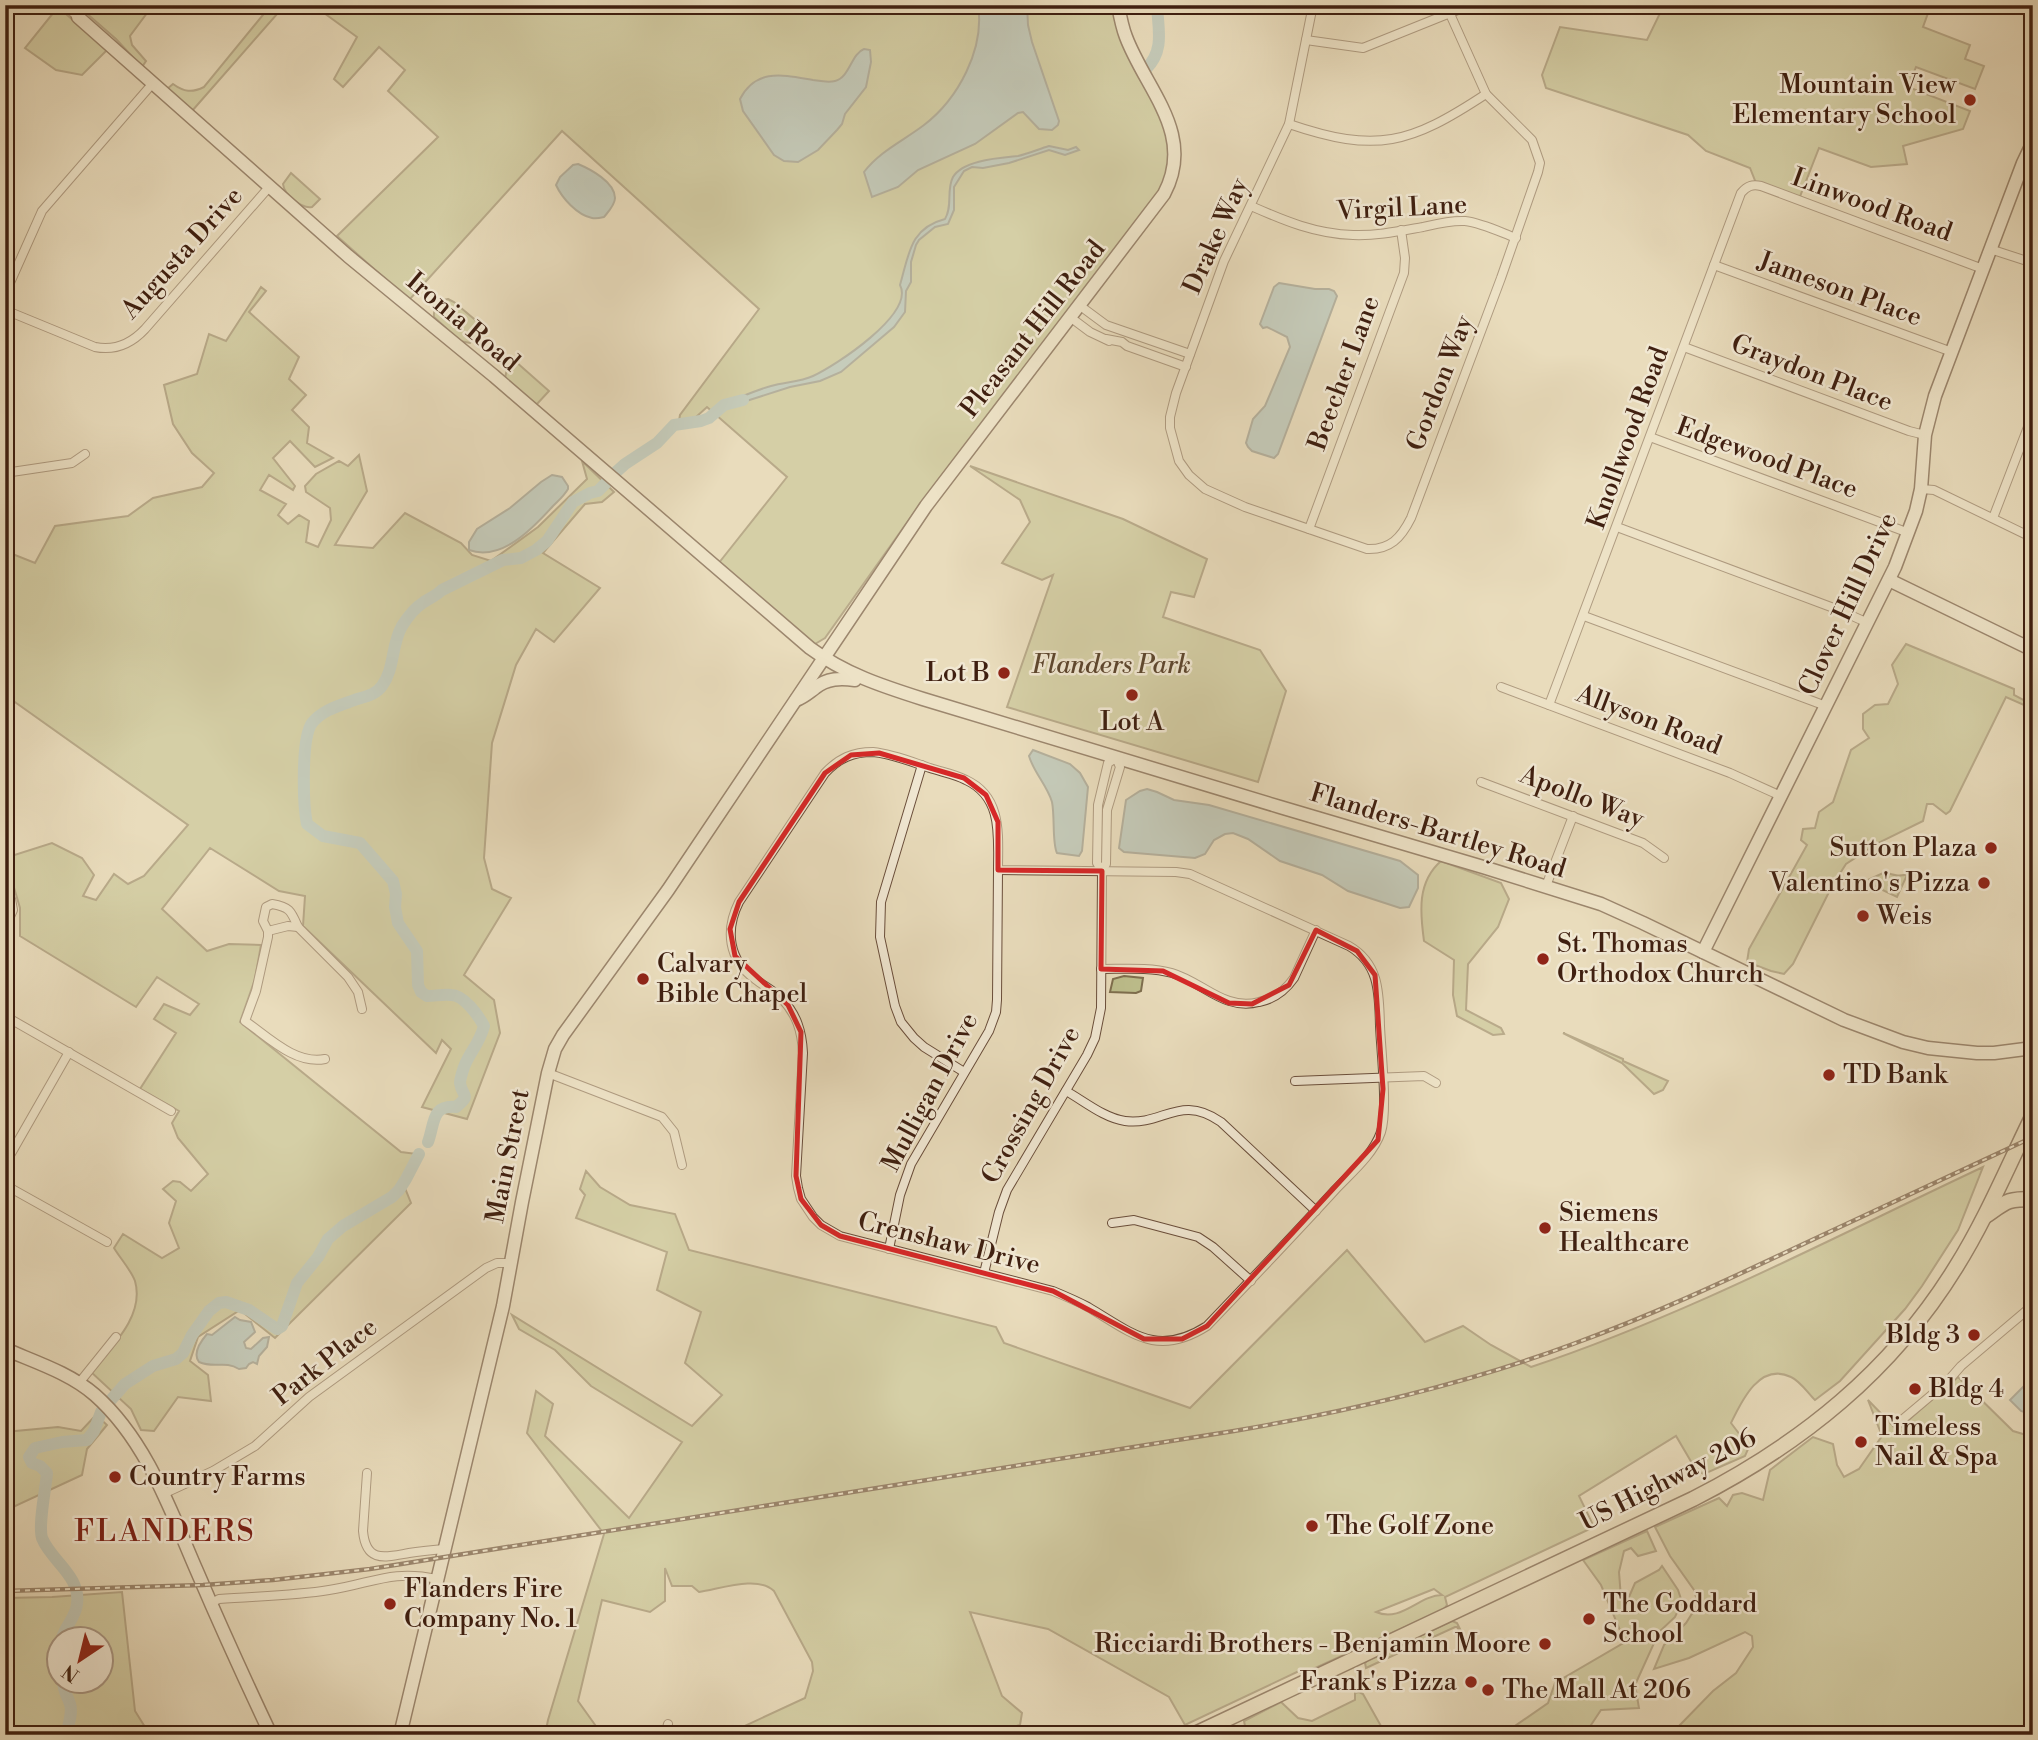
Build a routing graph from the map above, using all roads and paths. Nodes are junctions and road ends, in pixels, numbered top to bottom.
1 (65, 5) edge
2 (1118, 5) edge
3 (1313, 5) edge
4 (1470, 5) edge
5 (1450, 14) junction
6 (78, 17) joint
7 (1306, 40) junction
8 (153, 83) junction
9 (1486, 94) junction
10 (1289, 124) junction
11 (2033, 142) edge
12 (270, 186) junction
13 (1747, 187) joint
14 (1251, 206) junction
15 (1401, 230) junction
16 (1516, 238) junction
17 (1990, 250) junction
18 (2033, 263) edge
19 (1714, 265) junction
20 (1983, 269) junction
21 (5, 294) edge
22 (1079, 305) junction
23 (5, 310) edge
24 (1070, 317) junction
25 (1684, 347) junction
26 (1952, 352) junction
27 (1190, 354) junction
28 (1185, 367) junction
29 (2033, 414) edge
30 (2030, 427) edge
31 (1925, 435) junction
32 (1650, 437) junction
33 (1175, 449) joint
34 (85, 454) dead end
35 (5, 473) edge
36 (1921, 489) junction
37 (1993, 518) junction
38 (1617, 527) junction
39 (1309, 529) junction
40 (1909, 533) junction
41 (2033, 538) edge
42 (1889, 580) junction
43 (1584, 616) junction
44 (1868, 623) junction
45 (2033, 650) edge
46 (823, 658) junction
47 (866, 681) junction
48 (1501, 687) dead end
49 (794, 701) junction
50 (1549, 705) junction
51 (1826, 706) junction
52 (1116, 758) junction
53 (922, 765) junction
54 (1481, 782) dead end
55 (1781, 796) junction
56 (1573, 816) junction
57 (1664, 858) dead end
58 (998, 870) junction
59 (1102, 870) junction
60 (1546, 886) junction
61 (5, 896) edge
62 (5, 927) edge
63 (298, 927) junction
64 (1316, 930) junction
65 (268, 931) junction
66 (1703, 952) junction
67 (1101, 969) junction
68 (362, 1009) dead end
69 (5, 1016) edge
70 (2033, 1048) edge
71 (69, 1052) junction
72 (325, 1059) dead end
73 (964, 1072) junction
74 (548, 1073) junction
75 (1382, 1077) junction
76 (1295, 1081) dead end
77 (1436, 1083) dead end
78 (1066, 1091) junction
79 (171, 1111) dead end
80 (2033, 1115) edge
81 (5, 1164) edge
82 (682, 1165) dead end
83 (5, 1185) edge
84 (2033, 1199) edge
85 (1316, 1211) junction
86 (1983, 1218) junction
87 (1112, 1223) dead end
88 (107, 1242) dead end
89 (889, 1249) junction
90 (511, 1263) junction
91 (984, 1273) junction
92 (1251, 1281) junction
93 (2033, 1306) edge
94 (116, 1337) dead end
95 (5, 1349) edge
96 (79, 1383) junction
97 (1903, 1419) dead end
98 (367, 1473) dead end
99 (163, 1494) junction
100 (444, 1549) junction
101 (436, 1579) junction
102 (211, 1603) junction
103 (668, 1724) dead end
104 (271, 1735) edge
105 (400, 1735) edge
106 (665, 1735) edge
107 (1193, 1735) edge

1 - 6 street
2 - 22 street, Pleasant Hill Road
3 - 7 street, Drake Way
4 - 5 street
5 - 7 street
5 - 9 street, Gordon Way
6 - 8 street, Ironia Road
7 - 10 street, Drake Way
8 - 12 street, Ironia Road
8 - 21 street
9 - 10 street
9 - 16 street, Gordon Way
10 - 14 street, Drake Way
11 - 17 street, Clover Hill Drive
12 - 23 street, Augusta Drive
12 - 46 street, Ironia Road
13 - 19 street, Knollwood Road
13 - 20 street, Linwood Road
14 - 15 street, Virgil Lane
14 - 27 street, Drake Way
15 - 16 street, Virgil Lane
15 - 39 street, Beecher Lane
16 - 39 street, Gordon Way
17 - 18 street
17 - 20 street, Clover Hill Drive
19 - 25 street, Knollwood Road
19 - 26 street, Jameson Place
20 - 26 street, Clover Hill Drive
22 - 24 street, Pleasant Hill Road
22 - 27 street
24 - 28 street
24 - 46 street, Pleasant Hill Road
25 - 31 street, Graydon Place
25 - 32 street, Knollwood Road
26 - 31 street, Clover Hill Drive
27 - 28 street, Drake Way
28 - 33 street, Drake Way
29 - 30 street
30 - 37 street
31 - 36 street, Clover Hill Drive
32 - 38 street, Knollwood Road
32 - 40 street, Edgewood Place
33 - 39 street, Gordon Way
34 - 35 street
36 - 37 street
36 - 40 street, Clover Hill Drive
37 - 41 street
38 - 43 street, Knollwood Road
38 - 44 street
40 - 42 street, Clover Hill Drive
42 - 44 street, Clover Hill Drive
42 - 45 street
43 - 50 street, Knollwood Road
43 - 51 street
44 - 51 street, Clover Hill Drive
46 - 47 street, Flanders-Bartley Road
46 - 49 street, Main Street
47 - 49 street
47 - 52 street, Flanders-Bartley Road
48 - 50 street, Allyson Road
49 - 74 street, Main Street
50 - 55 street, Allyson Road
51 - 55 street, Clover Hill Drive
52 - 59 street, Crossing Drive
52 - 60 street, Flanders-Bartley Road
53 - 58 street, Crenshaw Drive
53 - 73 street
53 - 89 street, Crenshaw Drive
54 - 56 street, Apollo Way
55 - 66 street, Clover Hill Drive
56 - 57 street, Apollo Way
56 - 60 street
58 - 59 street, Crenshaw Drive
58 - 73 street, Mulligan Drive
59 - 64 street, Crenshaw Drive
59 - 67 street, Crossing Drive
60 - 66 street, Flanders-Bartley Road
61 - 62 street
63 - 65 street
63 - 65 street
63 - 68 street
64 - 67 street
64 - 75 street, Crenshaw Drive
65 - 72 street
66 - 70 street, Flanders-Bartley Road
67 - 78 street, Crossing Drive
69 - 71 street
71 - 79 street
71 - 81 street
73 - 89 street, Mulligan Drive
74 - 82 street
74 - 90 street, Main Street
75 - 76 street
75 - 77 street
75 - 85 street, Crenshaw Drive
78 - 85 street
78 - 91 street, Crossing Drive
80 - 86 highway, US Highway 206
83 - 88 street
84 - 86 highway
85 - 92 street, Crenshaw Drive
86 - 107 highway, US Highway 206
87 - 92 street
89 - 91 street, Crenshaw Drive
90 - 99 street, Park Place
90 - 100 street, Main Street
91 - 92 street, Crenshaw Drive
93 - 97 street
94 - 96 street
95 - 96 street
96 - 99 street
98 - 100 street
99 - 102 street
100 - 101 street, Main Street
101 - 102 street
101 - 105 street, Main Street
102 - 104 street
103 - 106 street

